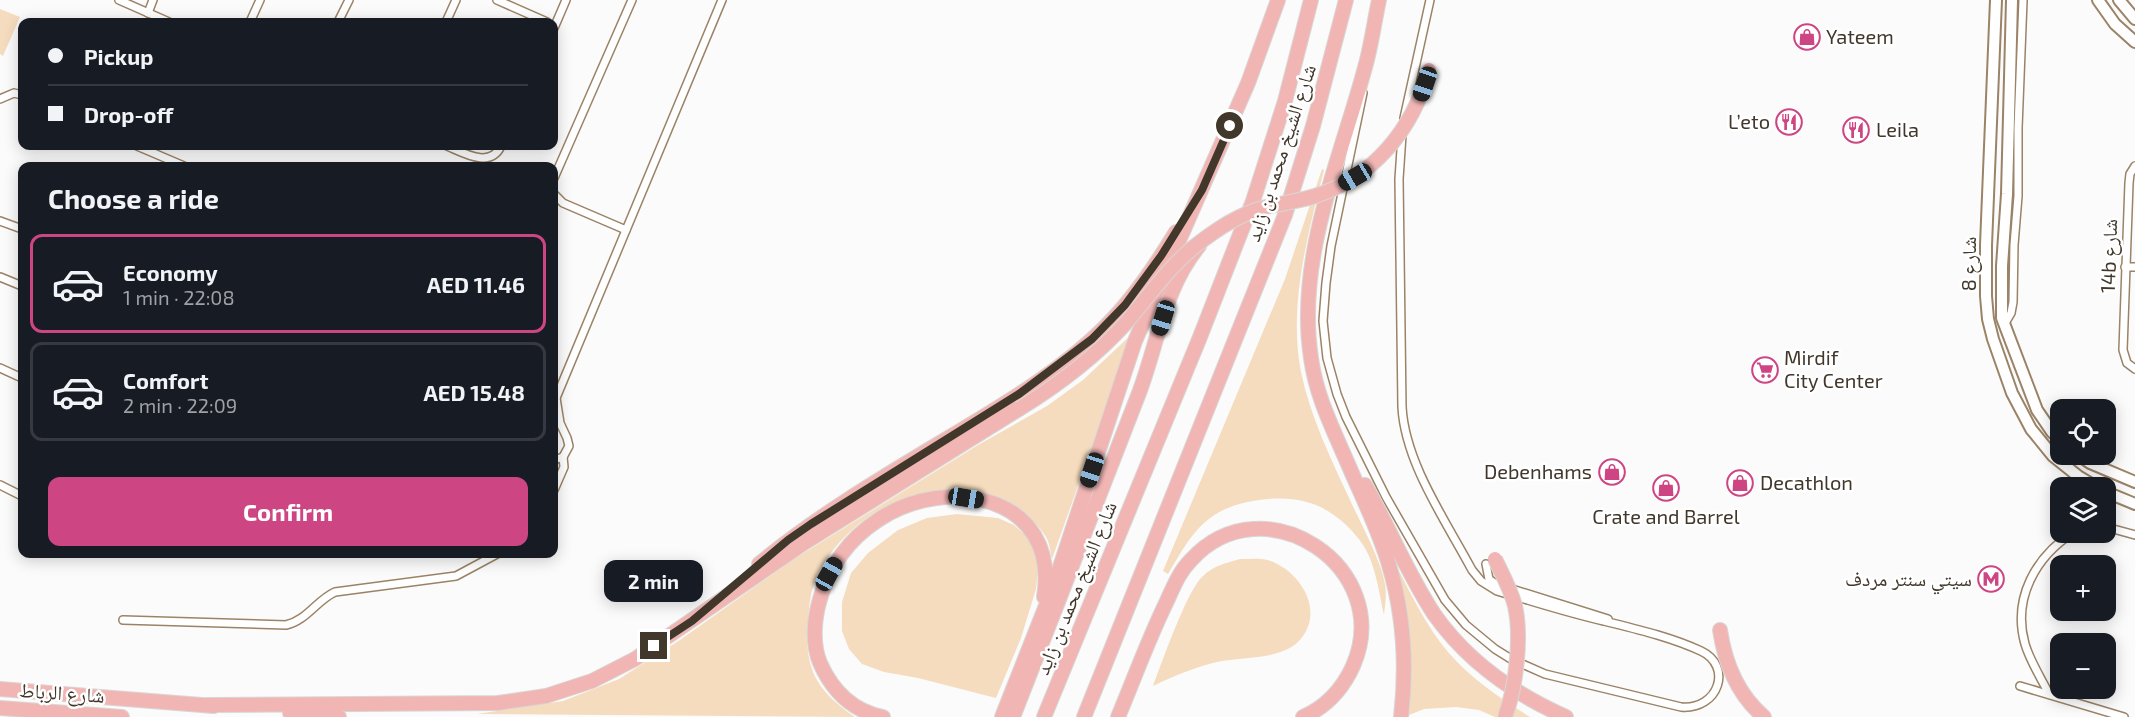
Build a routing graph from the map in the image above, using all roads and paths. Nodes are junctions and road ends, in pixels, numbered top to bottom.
1 (119, 0) edge
2 (153, 0) edge
3 (260, 0) edge
4 (348, 0) edge
5 (456, 0) edge
6 (497, 0) edge
7 (566, 0) edge
8 (633, 0) edge
9 (722, 0) edge
10 (1278, 0) edge
11 (1311, 0) edge
12 (1346, 0) edge
13 (1379, 0) edge
14 (1430, 0) edge
15 (1996, 0) edge
16 (2012, 0) edge
17 (2023, 0) edge
18 (2098, 0) edge
19 (2119, 0) edge
20 (148, 13) junction
21 (160, 18) edge
22 (252, 18) edge
23 (340, 18) edge
24 (448, 18) edge
25 (538, 18) edge
26 (558, 18) edge
27 (2135, 19) edge
28 (2135, 42) edge
29 (1365, 70) junction
30 (1429, 70) dead end
31 (18, 95) edge
32 (0, 99) edge
33 (146, 150) edge
34 (457, 150) edge
35 (497, 150) edge
36 (175, 162) edge
37 (2135, 166) edge
38 (558, 169) edge
39 (1202, 190) junction
40 (558, 198) edge
41 (0, 221) edge
42 (18, 228) edge
43 (626, 230) junction
44 (1206, 238) junction
45 (2125, 267) junction
46 (2135, 267) edge
47 (0, 277) edge
48 (18, 284) edge
49 (2004, 324) junction
50 (0, 368) edge
51 (2135, 369) edge
52 (18, 376) edge
53 (558, 393) edge
54 (558, 414) edge
55 (2050, 429) edge
56 (1340, 444) junction
57 (563, 457) junction
58 (558, 459) edge
59 (2094, 465) edge
60 (558, 476) edge
61 (2080, 477) edge
62 (2135, 482) edge
63 (0, 485) edge
64 (18, 494) edge
65 (2116, 496) edge
66 (2135, 504) edge
67 (2116, 530) edge
68 (2135, 535) edge
69 (2060, 543) edge
70 (490, 558) edge
71 (1492, 560) joint
72 (123, 620) dead end
73 (692, 621) junction
74 (1618, 624) junction
75 (1038, 627) junction
76 (1720, 630) dead end
77 (2020, 686) dead end
78 (0, 689) edge
79 (2049, 694) junction
80 (207, 705) junction
81 (0, 708) edge
82 (122, 717) edge
83 (339, 717) edge
84 (883, 717) edge
85 (1002, 717) edge
86 (1013, 717) edge
87 (1044, 717) edge
88 (1084, 717) edge
89 (1119, 717) edge
90 (1303, 717) edge
91 (1401, 717) edge
92 (1505, 717) edge
93 (1566, 717) edge
94 (1764, 717) edge
95 (2124, 717) edge

1 - 20 street
2 - 20 street
3 - 22 street
4 - 23 street
5 - 24 street
6 - 25 street
7 - 26 street
8 - 38 street
9 - 43 street
10 - 39 highway
11 - 87 highway, شارع الشيخ محمد بن زايد
12 - 88 highway, شارع الشيخ محمد بن زايد
13 - 29 highway
14 - 74 street
15 - 61 street, شارع 8
16 - 49 street, شارع 8
17 - 49 street
18 - 28 street
19 - 27 street
20 - 21 street
29 - 56 highway
29 - 74 street
30 - 44 highway, bridge
31 - 32 street
33 - 36 street
34 - 35 street
37 - 45 street, 14b شارع
39 - 73 highway
39 - 75 highway
40 - 43 street
41 - 42 street
43 - 53 street
44 - 73 highway, bridge
44 - 86 highway, bridge
45 - 46 street
45 - 51 street, 14b شارع
47 - 48 street
49 - 55 street, شارع 8
50 - 52 street
54 - 57 street
56 - 91 highway
56 - 93 highway
57 - 58 street
57 - 60 street
59 - 62 street
63 - 64 street
65 - 66 street
67 - 68 street
69 - 79 street
70 - 72 street
71 - 74 street
71 - 92 highway, bridge
73 - 80 highway
75 - 84 highway
75 - 85 highway
76 - 94 highway
77 - 79 street
78 - 80 highway
79 - 95 street
80 - 83 highway
81 - 82 highway, شارع الرباط
89 - 90 highway

